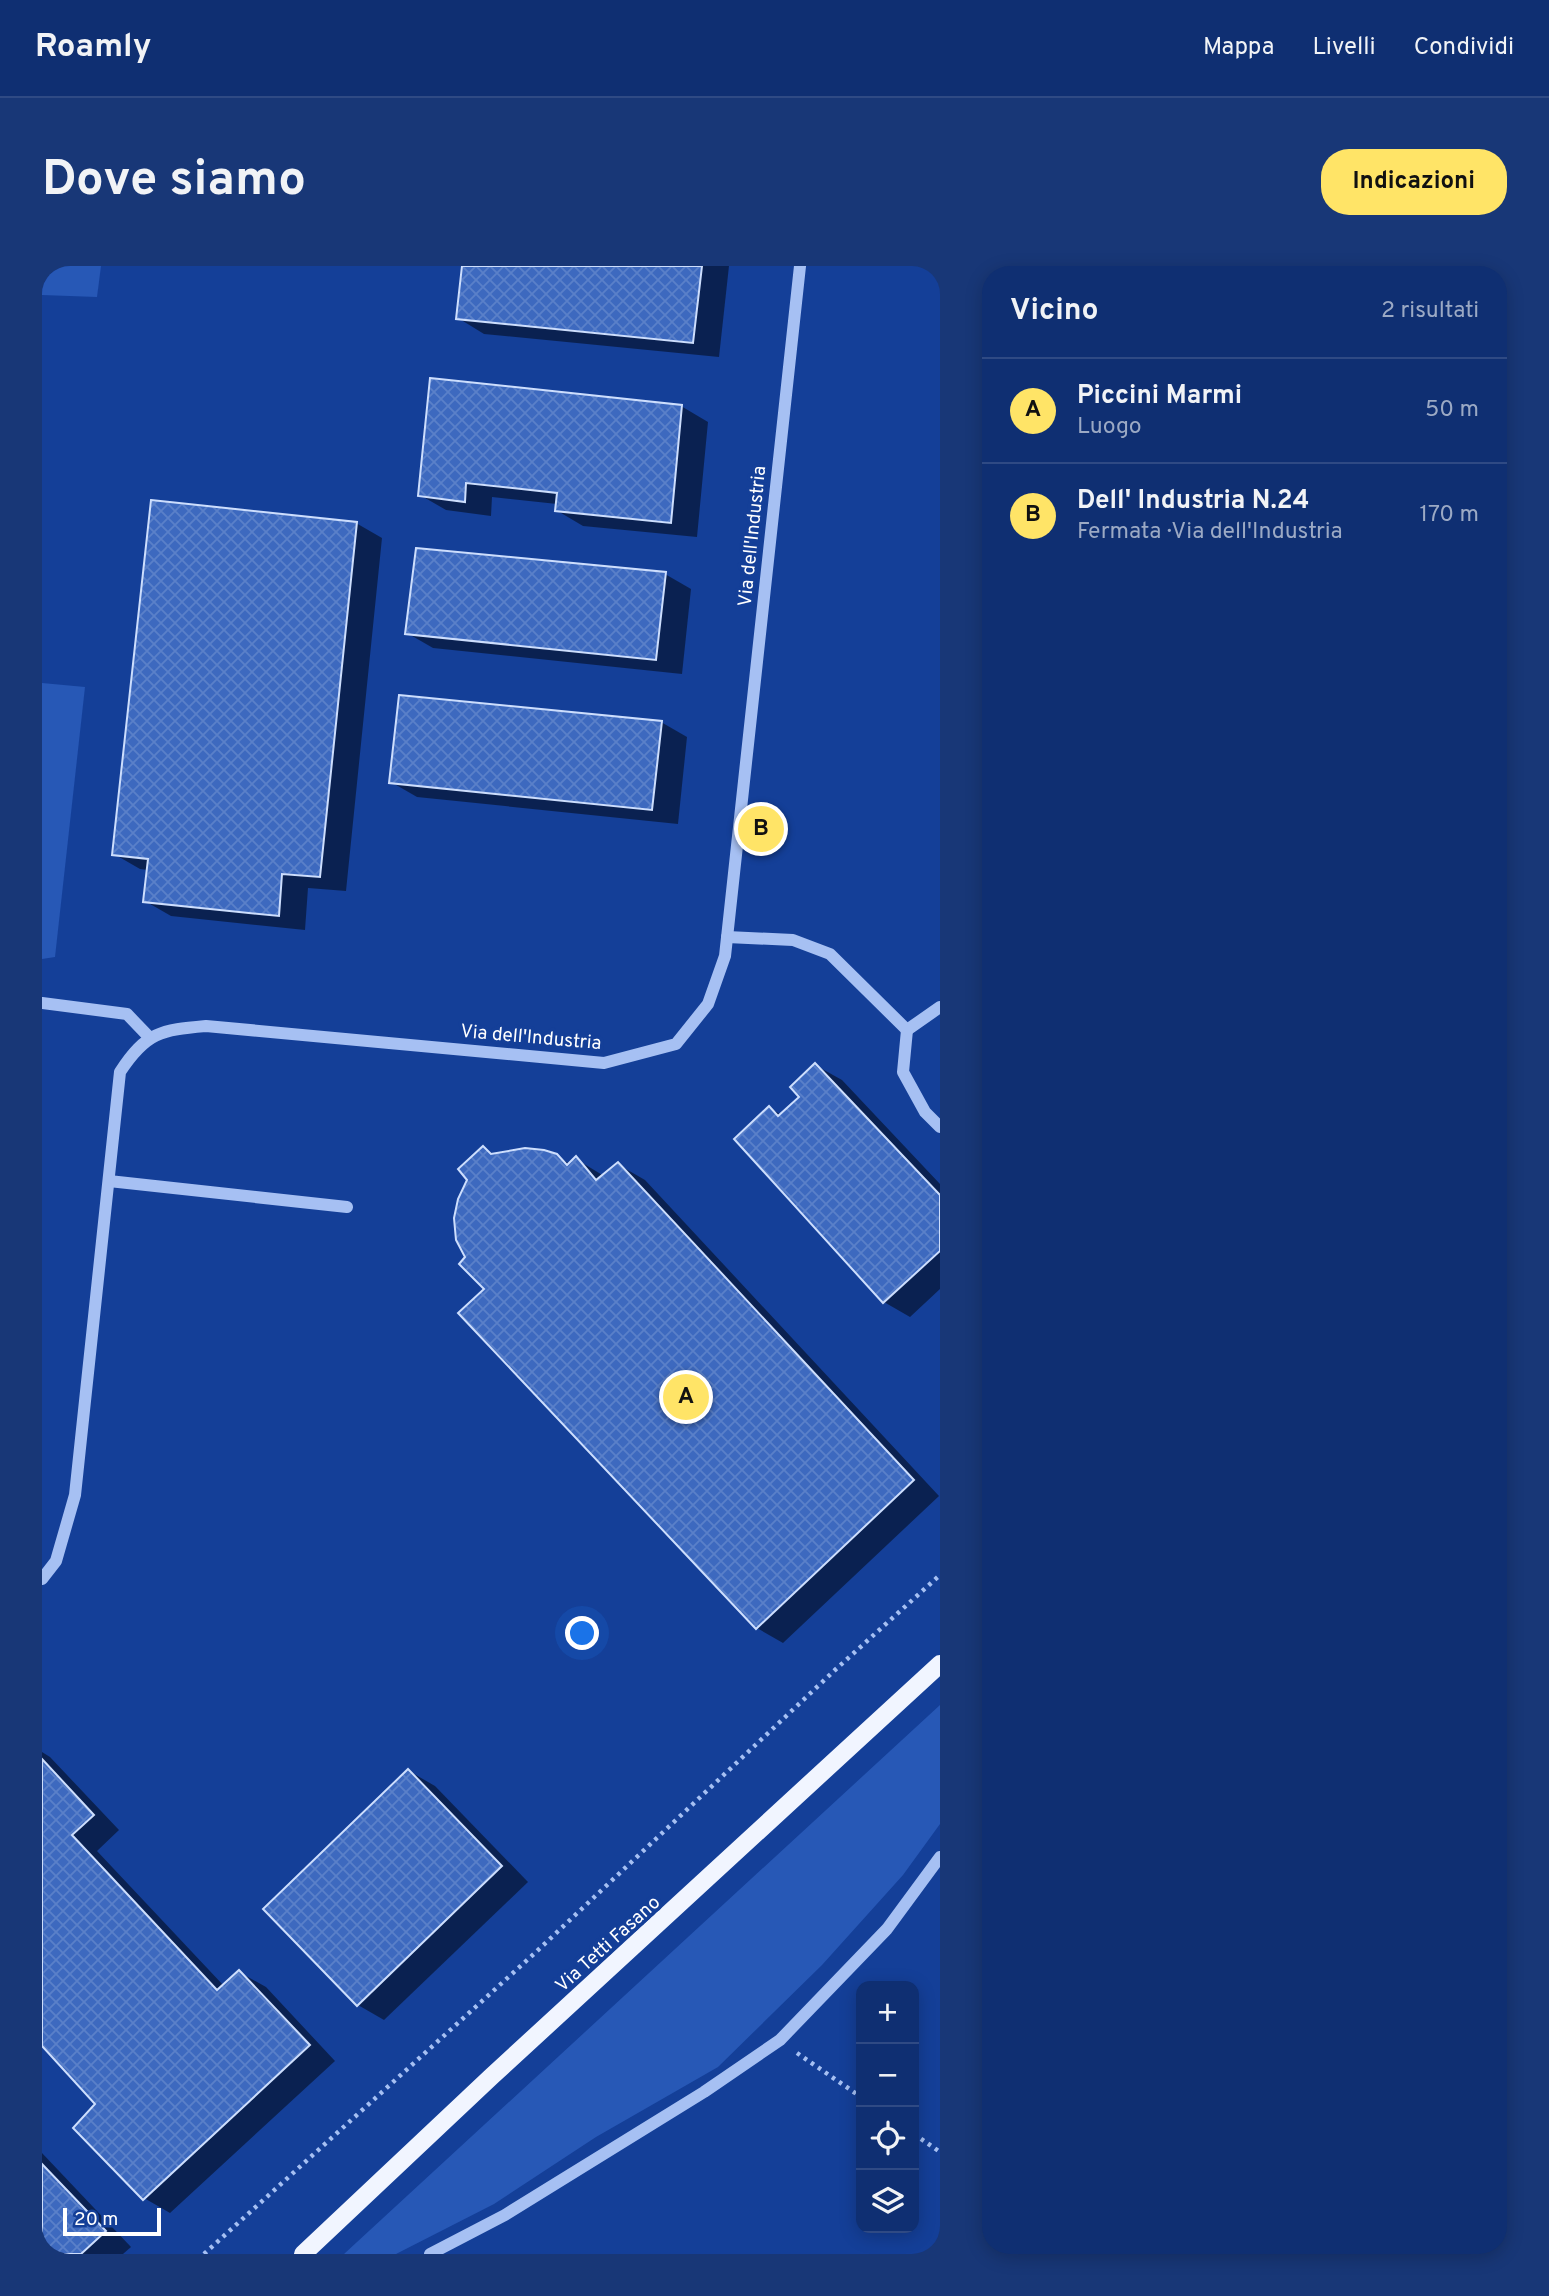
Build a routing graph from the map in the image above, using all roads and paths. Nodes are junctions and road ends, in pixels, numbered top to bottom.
1 (800, 266) edge
2 (727, 937) junction
3 (42, 1003) edge
4 (940, 1007) edge
5 (906, 1030) junction
6 (150, 1038) junction
7 (940, 1128) edge
8 (109, 1181) junction
9 (347, 1207) dead end
10 (42, 1554) edge
11 (56, 1561) junction
12 (940, 1575) edge
13 (42, 1579) edge
14 (940, 1664) edge
15 (940, 1857) edge
16 (779, 2040) junction
17 (856, 2094) edge
18 (919, 2137) edge
19 (940, 2152) edge
20 (204, 2254) edge
21 (303, 2254) edge
22 (430, 2254) edge

1 - 2 street, Via dell'Industria
2 - 5 street
2 - 6 street, Via dell'Industria
3 - 6 street
4 - 5 street
5 - 7 street
6 - 8 street, Via dell'Industria
8 - 9 street
8 - 11 street, Via dell'Industria
10 - 11 street
11 - 13 street, Via dell'Industria
12 - 20 path
14 - 21 main road, Via Tetti Fasano
15 - 16 street
16 - 17 path
16 - 22 street
18 - 19 path

